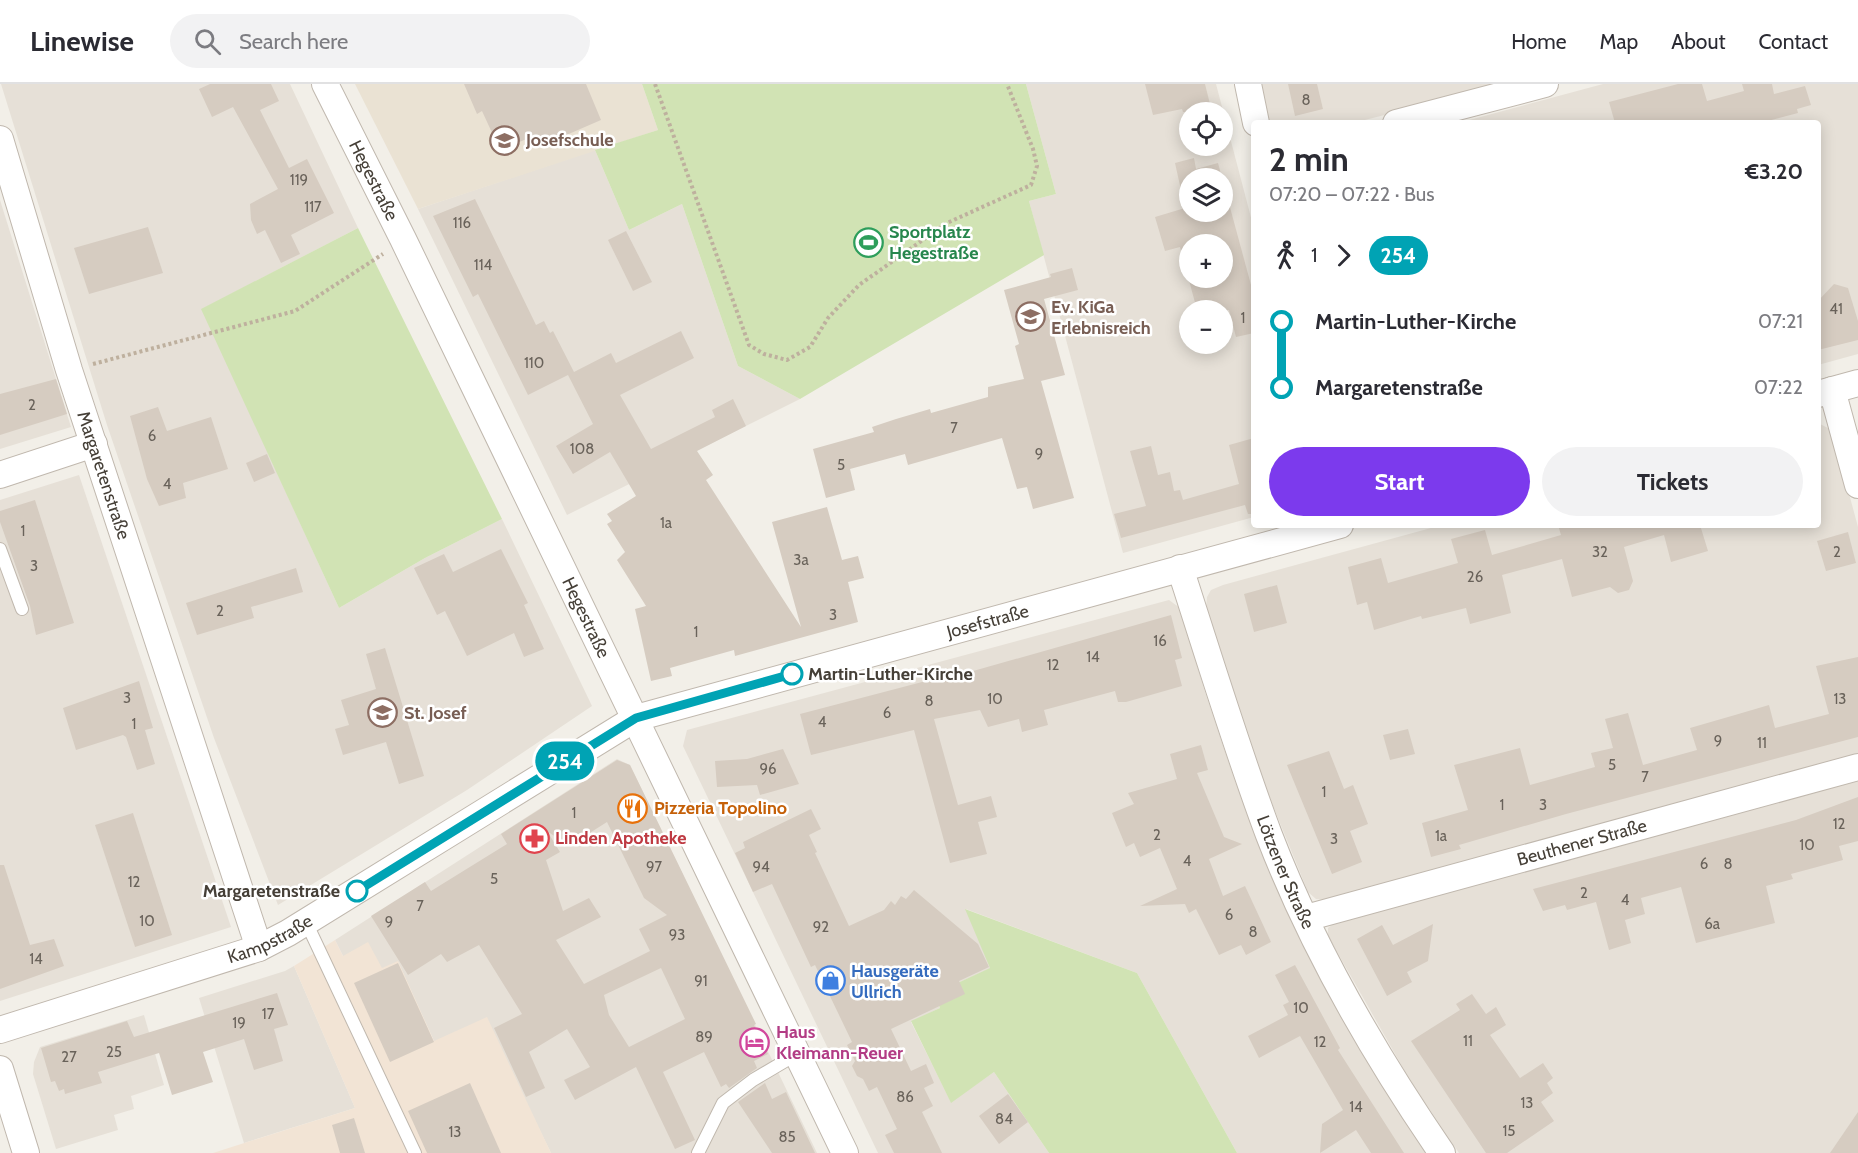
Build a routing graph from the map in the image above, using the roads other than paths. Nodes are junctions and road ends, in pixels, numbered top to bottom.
1 (325, 84) edge
2 (1248, 84) edge
3 (1545, 84) edge
4 (1255, 120) edge
5 (1407, 120) edge
6 (0, 139) edge
7 (1858, 383) edge
8 (1825, 392) edge
9 (94, 444) junction
10 (0, 475) edge
11 (1858, 485) edge
12 (1330, 528) edge
13 (0, 549) edge
14 (1180, 568) junction
15 (22, 609) dead end
16 (636, 718) junction
17 (1858, 767) edge
18 (1306, 918) junction
19 (306, 922) junction
20 (259, 948) junction
21 (0, 1030) edge
22 (797, 1054) junction
23 (0, 1070) edge
24 (26, 1153) edge
25 (415, 1153) edge
26 (698, 1153) edge
27 (845, 1153) edge
28 (1442, 1153) edge

1 - 16 street, Hegestraße
2 - 4 street
3 - 5 street
6 - 9 street, Margaretenstraße
7 - 8 street
8 - 11 street
9 - 10 street
9 - 20 street, Margaretenstraße
12 - 14 street, Josefstraße
13 - 15 lane
14 - 16 street, Josefstraße
14 - 18 street, Lötzener Straße
16 - 19 street, Kampstraße
16 - 22 street, Hegestraße
17 - 18 street, Beuthener Straße
18 - 28 street, Lötzener Straße
19 - 20 street, Kampstraße
19 - 25 lane
20 - 21 street, Kampstraße
22 - 26 lane
22 - 27 street, Hegestraße
23 - 24 street

